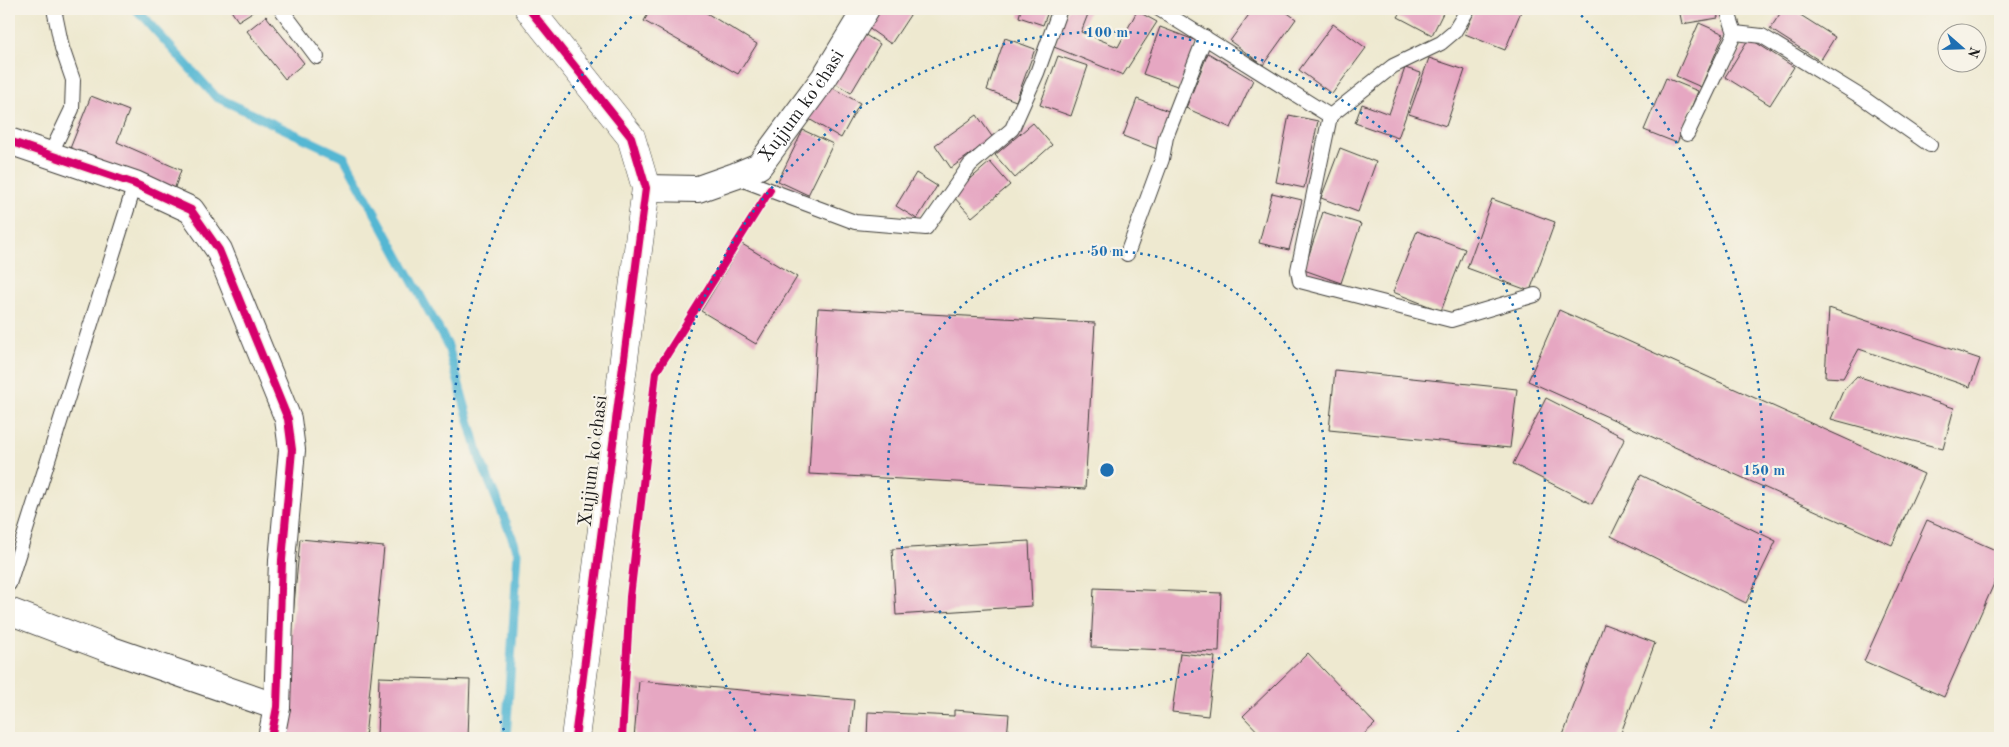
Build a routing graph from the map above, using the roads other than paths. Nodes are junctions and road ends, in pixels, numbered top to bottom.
1 (54, 9) edge
2 (281, 9) edge
3 (530, 9) edge
4 (866, 9) edge
5 (1060, 9) edge
6 (1159, 9) edge
7 (1468, 9) edge
8 (1727, 9) edge
9 (1735, 33) junction
10 (1205, 37) junction
11 (317, 57) dead end
12 (1330, 116) junction
13 (1687, 134) dead end
14 (10, 144) edge
15 (1930, 144) dead end
16 (50, 155) junction
17 (735, 176) junction
18 (135, 184) junction
19 (646, 188) junction
20 (1127, 254) dead end
21 (1535, 295) dead end
22 (9, 584) edge
23 (9, 611) edge
24 (277, 707) junction
25 (271, 738) edge
26 (575, 738) edge

1 - 16 lane
2 - 11 lane
3 - 19 street
4 - 17 street, Xujjum ko'chasi
5 - 17 lane
6 - 10 lane
7 - 12 lane
8 - 9 lane
9 - 13 lane
9 - 15 lane
10 - 12 lane
10 - 20 lane
12 - 21 lane
14 - 16 street
16 - 18 street
17 - 19 street, Xujjum ko'chasi
18 - 22 lane
18 - 24 street
19 - 26 street, Xujjum ko'chasi
23 - 24 street
24 - 25 street

